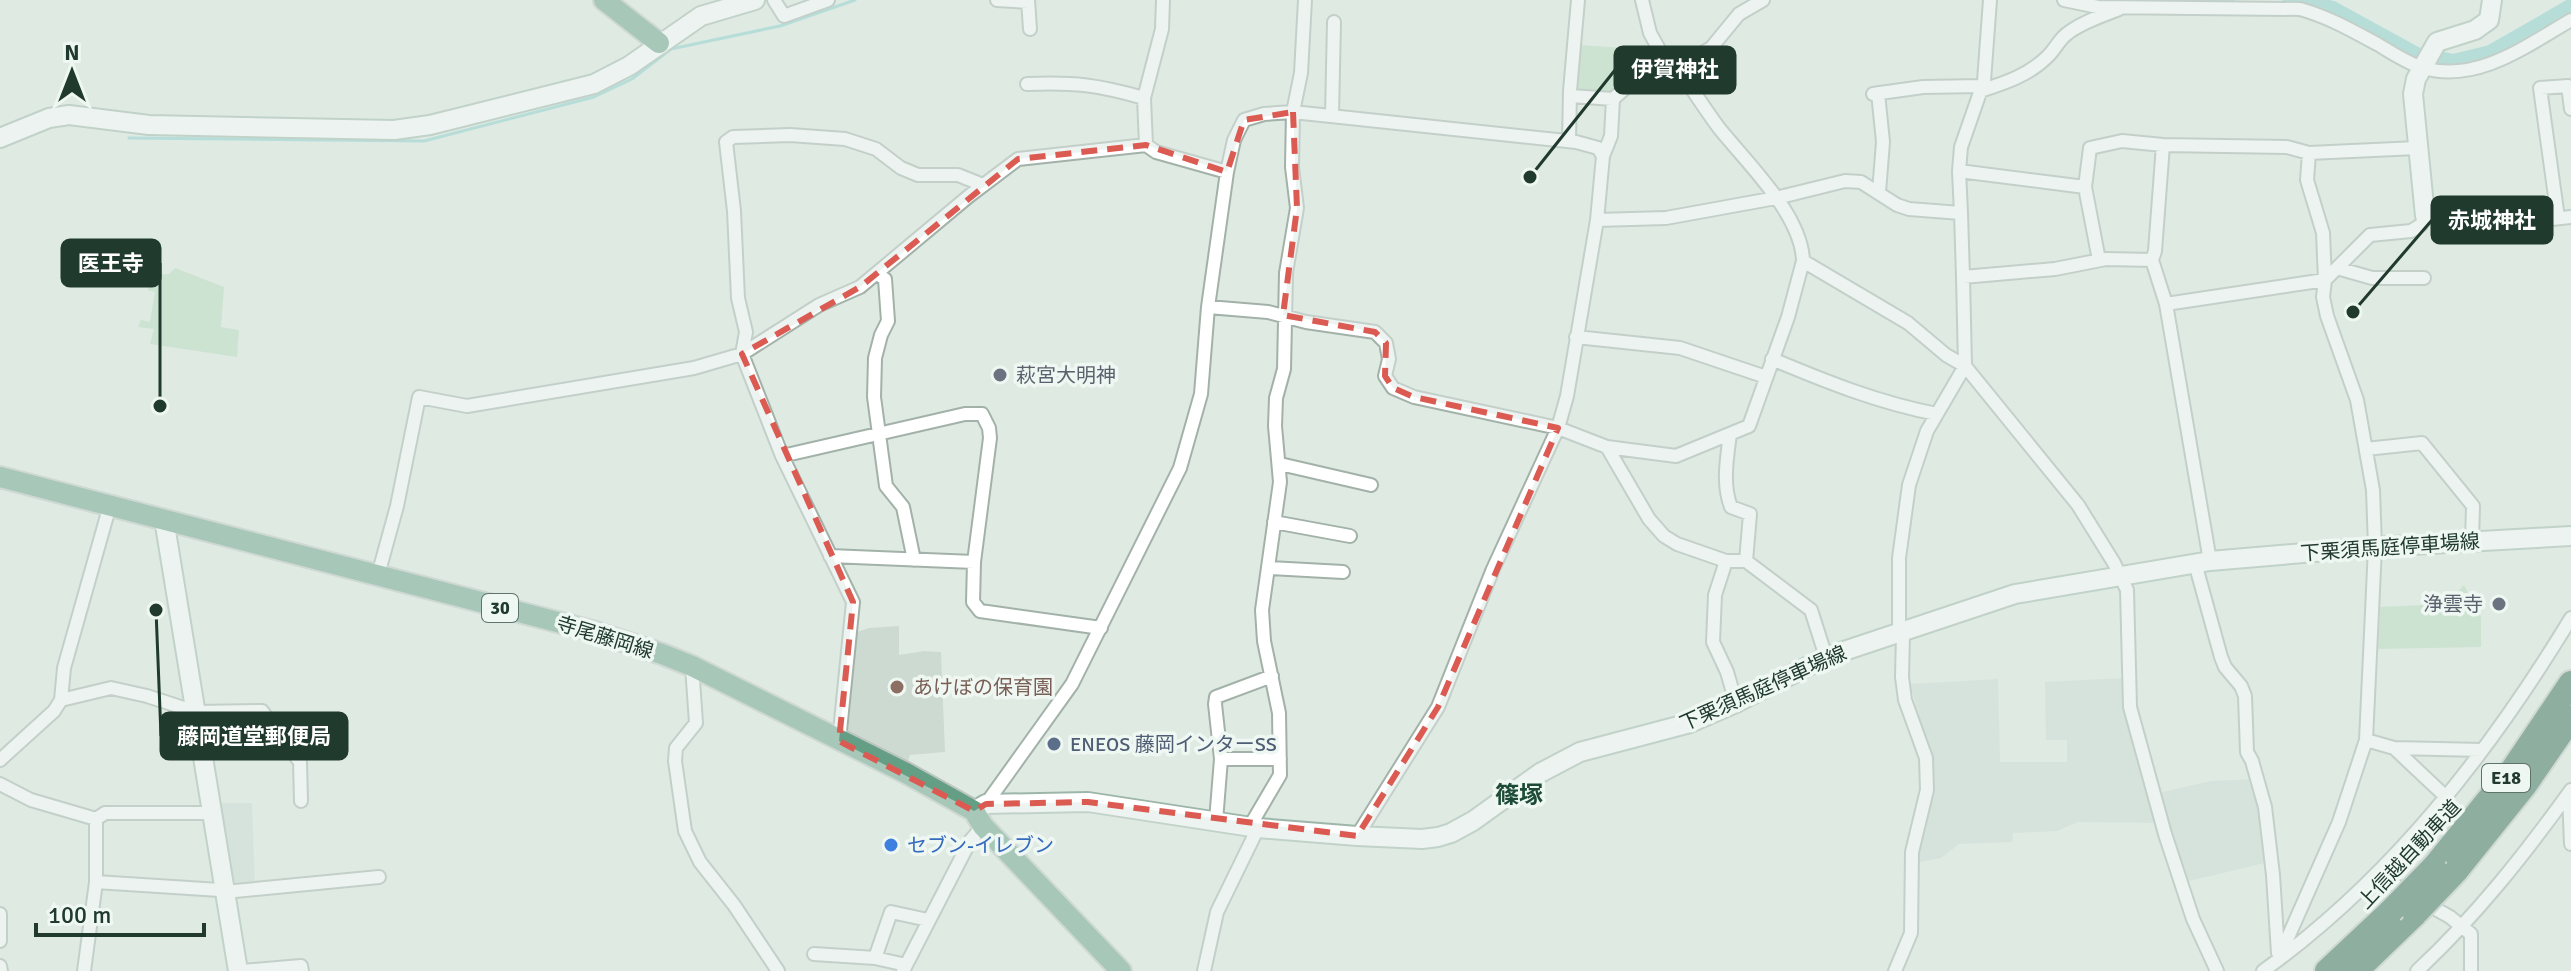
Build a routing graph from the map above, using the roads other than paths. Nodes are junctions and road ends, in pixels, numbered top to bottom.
1 (604, 0) edge
2 (755, 0) edge
3 (774, 0) edge
4 (828, 0) edge
5 (997, 0) edge
6 (1163, 0) edge
7 (1305, 0) edge
8 (1578, 0) edge
9 (1642, 0) edge
10 (1763, 0) edge
11 (1990, 0) edge
12 (2064, 0) edge
13 (2492, 0) edge
14 (1028, 1) edge
15 (2124, 8) junction
16 (2571, 20) edge
17 (1334, 22) dead end
18 (1030, 29) dead end
19 (659, 43) junction
20 (2426, 61) junction
21 (1674, 69) junction
22 (1027, 84) dead end
23 (1981, 89) junction
24 (1571, 96) junction
25 (1144, 98) junction
26 (1613, 99) junction
27 (2571, 109) edge
28 (1293, 112) junction
29 (1332, 115) junction
30 (0, 138) edge
31 (1569, 141) junction
32 (1146, 145) junction
33 (2163, 145) junction
34 (2417, 148) junction
35 (2309, 153) junction
36 (1603, 156) junction
37 (1959, 171) junction
38 (1227, 172) junction
39 (983, 185) junction
40 (2085, 187) junction
41 (1879, 192) junction
42 (1776, 198) junction
43 (1961, 213) junction
44 (2425, 216) junction
45 (2565, 217) edge
46 (1597, 220) junction
47 (2099, 260) junction
48 (2152, 260) junction
49 (1803, 261) junction
50 (2337, 268) junction
51 (877, 274) junction
52 (1963, 277) junction
53 (2424, 278) dead end
54 (2325, 280) junction
55 (2166, 304) junction
56 (1208, 307) junction
57 (1283, 315) junction
58 (1576, 337) junction
59 (742, 354) junction
60 (1772, 359) junction
61 (1965, 366) junction
62 (1766, 377) junction
63 (1937, 414) junction
64 (1558, 428) junction
65 (880, 433) junction
66 (1730, 434) junction
67 (1607, 447) junction
68 (2366, 449) junction
69 (782, 456) junction
70 (1280, 464) junction
71 (0, 477) edge
72 (1371, 485) dead end
73 (110, 505) junction
74 (164, 519) junction
75 (1274, 522) junction
76 (1350, 536) dead end
77 (2571, 536) edge
78 (2472, 542) junction
79 (2375, 547) junction
80 (830, 556) junction
81 (914, 560) junction
82 (1726, 561) junction
83 (1746, 561) junction
84 (974, 562) junction
85 (2203, 562) junction
86 (1269, 568) junction
87 (1343, 572) dead end
88 (378, 575) junction
89 (2121, 575) junction
90 (2571, 618) edge
91 (1101, 628) junction
92 (1903, 633) junction
93 (1826, 657) junction
94 (692, 666) junction
95 (1272, 676) junction
96 (2571, 683) edge
97 (2525, 695) junction
98 (61, 700) junction
99 (1736, 703) junction
100 (2538, 703) dead end
101 (196, 712) junction
102 (2571, 718) edge
103 (2366, 740) junction
104 (839, 741) junction
105 (2394, 748) junction
106 (2482, 750) junction
107 (1221, 759) junction
108 (1280, 759) junction
109 (0, 760) edge
110 (0, 784) edge
111 (2570, 792) edge
112 (2446, 797) junction
113 (301, 801) dead end
114 (212, 813) junction
115 (981, 814) junction
116 (96, 819) junction
117 (1216, 821) junction
118 (1254, 827) junction
119 (1357, 836) junction
120 (2571, 844) edge
121 (2445, 869) junction
122 (2377, 875) junction
123 (379, 877) dead end
124 (96, 882) junction
125 (225, 890) junction
126 (2403, 913) junction
127 (0, 914) edge
128 (928, 920) junction
129 (2462, 927) junction
130 (0, 941) edge
131 (814, 954) dead end
132 (875, 958) junction
133 (2278, 960) junction
134 (905, 968) edge
135 (75, 971) edge
136 (84, 971) edge
137 (98, 971) edge
138 (240, 971) edge
139 (302, 971) edge
140 (778, 971) edge
141 (1121, 971) edge
142 (1204, 971) edge
143 (1895, 971) edge
144 (2217, 971) edge
145 (2263, 971) edge
146 (2327, 971) edge
147 (2356, 971) edge
148 (2417, 971) edge
149 (2471, 971) edge

1 - 19 main road
2 - 19 main road
3 - 4 street
5 - 14 street
6 - 25 street
7 - 28 street
8 - 24 street
9 - 21 street
10 - 21 street
11 - 23 street
12 - 15 street
13 - 20 main road
14 - 18 street
15 - 20 street
15 - 23 street
16 - 20 street
17 - 29 street
19 - 30 main road
20 - 34 main road
21 - 26 street
21 - 42 street
22 - 25 street
23 - 37 street
23 - 41 street
24 - 26 street
24 - 31 street
25 - 32 street
26 - 36 street
27 - 45 street
28 - 29 street
28 - 38 street
28 - 57 street
29 - 31 street
31 - 36 street
32 - 38 street
32 - 39 street
33 - 35 street
33 - 40 street
33 - 48 street
34 - 35 street
34 - 44 main road
35 - 54 street
36 - 46 street
37 - 40 street
37 - 43 street
38 - 56 street
39 - 51 street
39 - 59 street
40 - 47 street
41 - 42 street
41 - 43 street
42 - 46 street
42 - 49 street
43 - 52 street
44 - 45 street
44 - 50 street
46 - 58 street
47 - 48 street
47 - 52 street
48 - 55 street
49 - 60 street
49 - 61 street
50 - 53 street
50 - 54 street
51 - 59 street
51 - 65 street
52 - 61 street
54 - 55 street
54 - 68 street
55 - 85 street
56 - 57 street
56 - 91 street
57 - 64 street
57 - 70 street
58 - 62 street
58 - 64 street
59 - 69 street
59 - 88 street
60 - 62 street
60 - 63 street
61 - 63 street
61 - 89 street
62 - 66 street
63 - 92 street
64 - 67 street
64 - 119 street
65 - 69 street
65 - 81 street
65 - 84 street
66 - 67 street
66 - 83 street
67 - 82 street
68 - 78 street
68 - 79 street
69 - 80 street
70 - 72 street
70 - 75 street
71 - 73 main road, 寺尾藤岡線 / 30
73 - 74 main road, 寺尾藤岡線 / 30
73 - 98 street
74 - 88 main road, 寺尾藤岡線 / 30
74 - 101 main road
75 - 76 street
75 - 86 street
77 - 78 main road, 下栗須馬庭停車場線
78 - 79 main road, 下栗須馬庭停車場線
79 - 85 main road, 下栗須馬庭停車場線
79 - 103 street
80 - 81 street
80 - 104 street
81 - 84 street
82 - 83 street
82 - 99 street
83 - 93 street
84 - 91 street
85 - 89 main road, 下栗須馬庭停車場線
85 - 133 street
86 - 87 street
86 - 95 street
88 - 94 main road, 寺尾藤岡線 / 30
89 - 92 main road, 下栗須馬庭停車場線
89 - 144 street
90 - 97 street
91 - 115 street
92 - 93 main road, 下栗須馬庭停車場線
92 - 143 street
93 - 99 main road, 下栗須馬庭停車場線
94 - 104 main road, 寺尾藤岡線 / 30
94 - 140 street
95 - 107 street
95 - 108 street
96 - 121 highway, 上信越自動車道 / E18
97 - 100 street
97 - 106 street
98 - 101 street
98 - 109 street
99 - 119 main road, 下栗須馬庭停車場線
101 - 113 street
101 - 114 main road
102 - 121 highway, 上信越自動車道 / E18
103 - 105 street
103 - 133 street
104 - 115 main road, 寺尾藤岡線 / 30
105 - 106 street
105 - 112 street
106 - 112 street
107 - 108 street
107 - 117 street
108 - 118 street
110 - 116 street
111 - 120 street
111 - 129 street
112 - 122 street
114 - 116 street
114 - 125 main road
115 - 117 main road, 下栗須馬庭停車場線
115 - 128 street
115 - 141 main road, 寺尾藤岡線 / 30
116 - 124 street
117 - 118 main road, 下栗須馬庭停車場線
118 - 119 main road, 下栗須馬庭停車場線
118 - 142 street
121 - 126 highway, 上信越自動車道 / E18, bridge
122 - 129 street
122 - 133 street
123 - 125 street
124 - 125 street
124 - 136 street
125 - 138 main road
126 - 146 highway, 上信越自動車道 / E18
126 - 147 highway, 上信越自動車道 / E18
127 - 130 street
128 - 132 street
128 - 134 street
129 - 148 street
129 - 149 street
131 - 132 street
132 - 134 street
133 - 145 street
135 - 136 street
136 - 137 street
138 - 139 street

